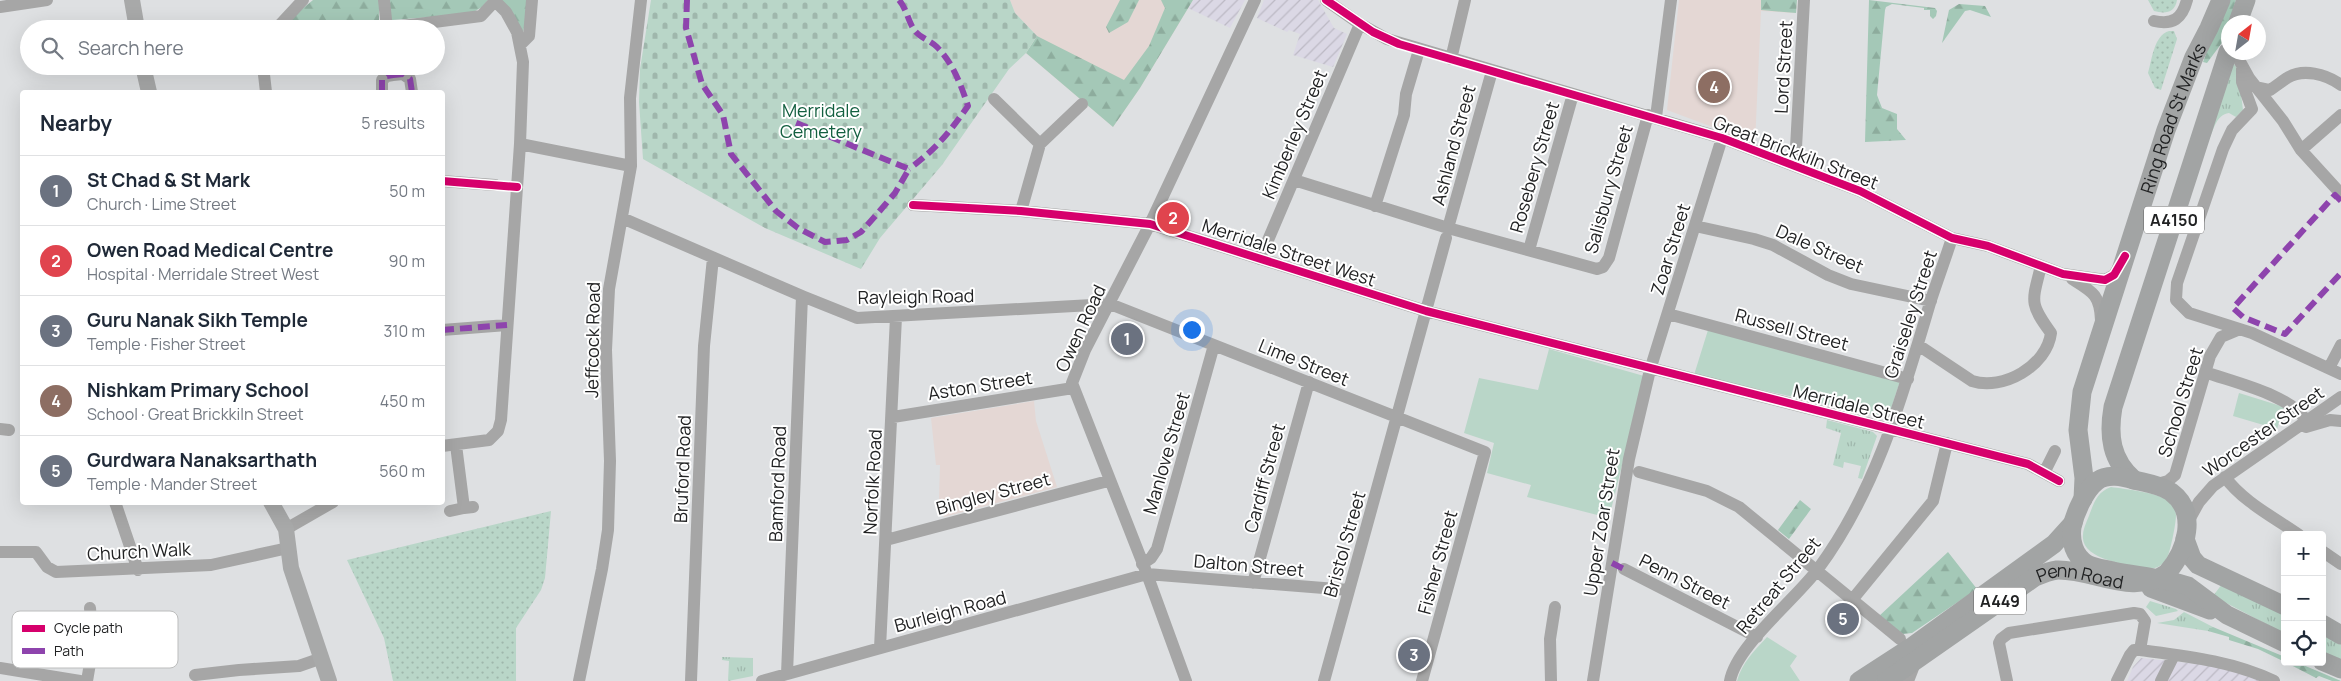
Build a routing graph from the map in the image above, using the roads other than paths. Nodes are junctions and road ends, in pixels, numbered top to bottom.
1 (47, 0) edge
2 (132, 0) edge
3 (303, 0) edge
4 (384, 0) edge
5 (495, 0) edge
6 (532, 0) edge
7 (641, 0) edge
8 (1255, 0) edge
9 (1326, 0) edge
10 (1335, 0) edge
11 (1465, 0) edge
12 (1671, 0) edge
13 (1804, 0) edge
14 (2187, 0) edge
15 (2208, 0) edge
16 (2221, 0) edge
17 (2246, 0) edge
18 (0, 7) edge
19 (1343, 13) junction
20 (2241, 15) edge
21 (135, 20) edge
22 (288, 20) edge
23 (385, 20) edge
24 (445, 20) edge
25 (2154, 21) dead end
26 (1360, 24) junction
27 (521, 44) junction
28 (1419, 50) junction
29 (2194, 56) junction
30 (1451, 59) junction
31 (2225, 60) edge
32 (2240, 60) edge
33 (2242, 68) junction
34 (1492, 71) junction
35 (145, 75) edge
36 (264, 75) edge
37 (388, 75) edge
38 (405, 75) edge
39 (2341, 85) edge
40 (2256, 87) junction
41 (149, 90) edge
42 (266, 90) edge
43 (382, 90) edge
44 (412, 90) edge
45 (1573, 94) junction
46 (994, 99) dead end
47 (1082, 104) dead end
48 (2252, 109) junction
49 (2341, 115) edge
50 (1652, 116) junction
51 (1722, 138) junction
52 (520, 144) junction
53 (1040, 144) junction
54 (2301, 150) junction
55 (631, 166) junction
56 (1795, 166) junction
57 (1294, 180) junction
58 (445, 181) edge
59 (517, 187) junction
60 (2341, 194) edge
61 (913, 206) dead end
62 (1375, 206) junction
63 (1021, 211) junction
64 (622, 218) junction
65 (1150, 224) junction
66 (1695, 226) junction
67 (1447, 233) junction
68 (1952, 238) junction
69 (1529, 250) junction
70 (2125, 256) junction
71 (713, 258) junction
72 (1260, 258) junction
73 (2042, 266) junction
74 (2063, 274) junction
75 (802, 296) junction
76 (1931, 301) junction
77 (1110, 304) junction
78 (1426, 311) junction
79 (1668, 314) junction
80 (896, 316) junction
81 (508, 324) junction
82 (2101, 328) junction
83 (2240, 329) junction
84 (445, 330) edge
85 (1214, 345) junction
86 (1918, 345) junction
87 (2341, 345) edge
88 (2329, 368) junction
89 (1650, 370) junction
90 (2205, 372) junction
91 (2341, 374) edge
92 (1908, 379) junction
93 (1308, 382) junction
94 (1072, 388) junction
95 (2341, 397) edge
96 (893, 417) junction
97 (1397, 418) junction
98 (2306, 421) junction
99 (2341, 421) edge
100 (1891, 429) junction
101 (2294, 431) junction
102 (1947, 443) junction
103 (456, 445) junction
104 (445, 446) edge
105 (2055, 451) dead end
106 (1485, 452) joint
107 (1639, 472) dead end
108 (2044, 473) junction
109 (2226, 477) junction
110 (2134, 480) junction
111 (1108, 481) junction
112 (2059, 481) dead end
113 (2154, 485) junction
114 (2083, 499) junction
115 (116, 505) edge
116 (273, 505) edge
117 (328, 505) edge
118 (450, 511) dead end
119 (2188, 520) junction
120 (2073, 523) junction
121 (286, 529) junction
122 (2293, 531) edge
123 (2185, 539) junction
124 (886, 540) junction
125 (288, 548) junction
126 (0, 552) edge
127 (2326, 554) edge
128 (2341, 564) edge
129 (1144, 569) junction
130 (1624, 569) dead end
131 (138, 570) junction
132 (1817, 571) junction
133 (2156, 579) junction
134 (1253, 583) junction
135 (2130, 583) junction
136 (1349, 590) junction
137 (1852, 600) junction
138 (2281, 604) edge
139 (1555, 607) dead end
140 (90, 608) dead end
141 (90, 611) edge
142 (2227, 615) junction
143 (2326, 626) edge
144 (2341, 635) edge
145 (1757, 637) junction
146 (1892, 638) dead end
147 (2281, 641) edge
148 (880, 648) junction
149 (2140, 650) junction
150 (2174, 655) junction
151 (322, 658) junction
152 (1915, 663) junction
153 (2326, 663) edge
154 (0, 668) edge
155 (89, 668) edge
156 (2341, 669) edge
157 (787, 674) junction
158 (195, 675) dead end
159 (234, 676) edge
160 (2271, 680) edge
161 (80, 681) edge
162 (87, 681) edge
163 (329, 681) edge
164 (579, 681) edge
165 (691, 681) edge
166 (762, 681) edge
167 (1186, 681) edge
168 (1324, 681) edge
169 (1422, 681) edge
170 (1551, 681) edge
171 (1593, 681) edge
172 (1730, 681) edge
173 (1859, 681) edge
174 (1886, 681) edge
175 (1908, 681) edge
176 (2006, 681) edge
177 (2118, 681) edge
178 (2161, 681) edge

1 - 18 street
2 - 21 main road
3 - 22 street
4 - 23 street
5 - 24 street
5 - 27 street
6 - 27 street
7 - 55 street, Jeffcock Road
8 - 65 street, Owen Road
9 - 19 street
10 - 19 street, Great Brickkiln Street
11 - 30 street
12 - 50 street, Salisbury Street
13 - 56 street, Lord Street
14 - 25 street
15 - 29 highway
16 - 29 highway, Ring Road St Marks / A4150
17 - 20 highway
19 - 26 street, Great Brickkiln Street
26 - 28 street, Great Brickkiln Street
26 - 57 street, Kimberley Street
27 - 52 street
28 - 30 street, Great Brickkiln Street
28 - 62 street
29 - 70 highway, Ring Road St Marks / A4150
30 - 34 street, Great Brickkiln Street
31 - 110 highway, Ring Road St Marks / A4150
32 - 33 street
33 - 40 street
33 - 48 street
34 - 45 street, Great Brickkiln Street
34 - 67 street, Ashland Street
35 - 41 main road
36 - 42 street
37 - 43 street
38 - 44 street
39 - 40 street
40 - 54 street
45 - 50 street, Great Brickkiln Street
45 - 69 street, Rosebery Street
46 - 53 street
47 - 53 street
48 - 54 street
48 - 83 street
49 - 54 street
50 - 51 street, Great Brickkiln Street
50 - 69 street, Salisbury Street
51 - 56 street, Great Brickkiln Street
51 - 66 street, Zoar Street
52 - 55 street
52 - 59 street
53 - 63 street
54 - 60 street
55 - 64 street, Jeffcock Road
56 - 68 street, Great Brickkiln Street
57 - 62 street
57 - 72 street, Kimberley Street
58 - 59 street
59 - 81 street
61 - 63 street, Merridale Street West
62 - 67 street
63 - 65 street, Merridale Street West
64 - 71 street, Rayleigh Road
64 - 164 street, Jeffcock Road
65 - 72 street, Merridale Street West
65 - 77 street, Owen Road
66 - 76 street, Dale Street
66 - 79 street, Zoar Street
67 - 69 street
67 - 78 street, Ashland Street
68 - 73 street, Great Brickkiln Street
68 - 76 street, Graiseley Street
70 - 74 street, Great Brickkiln Street
70 - 82 highway, Ring Road St Marks / A4150
71 - 75 street, Rayleigh Road
71 - 165 street, Bruford Road
72 - 78 street, Merridale Street West
73 - 74 street, Great Brickkiln Street
73 - 86 street
74 - 82 street
75 - 80 street, Rayleigh Road
75 - 157 street, Bamford Road
76 - 86 street, Graiseley Street
77 - 80 street, Rayleigh Road
77 - 85 street, Lime Street
77 - 94 street, Owen Road
78 - 89 street, Merridale Street West
78 - 97 street, Ashland Street
79 - 89 street, Zoar Street
79 - 92 street, Russell Street
80 - 96 street, Norfolk Road
81 - 84 street
81 - 103 street
82 - 114 highway, Ring Road St Marks / A4150
83 - 88 street
83 - 90 street, School Street
85 - 93 street, Lime Street
85 - 129 street, Manlove Street
86 - 92 street, Graiseley Street
87 - 88 street
88 - 91 street
89 - 100 street, Merridale Street
89 - 171 street, Upper Zoar Street
90 - 98 street
90 - 113 street, School Street
92 - 100 street, Graiseley Street
93 - 97 street, Lime Street
93 - 134 street, Cardiff Street
94 - 96 street, Aston Street
94 - 111 street, Owen Road
95 - 98 street, Worcester Street
96 - 124 street, Norfolk Road
97 - 106 street, Lime Street
97 - 136 street, Bristol Street
98 - 101 street, Worcester Street
99 - 101 street
100 - 102 street, Merridale Street
100 - 132 street, Retreat Street
101 - 109 street, Worcester Street
102 - 108 street, Merridale Street
102 - 137 street
103 - 104 street
103 - 118 street
105 - 108 street
106 - 169 street, Fisher Street
107 - 132 street
108 - 112 street, Merridale Street
109 - 119 street, Worcester Street
109 - 122 street
110 - 113 highway, A4150
110 - 114 highway, A4150
111 - 124 street, Bingley Street
111 - 129 street, Owen Road
113 - 119 highway, A4150
114 - 120 highway, A4150
115 - 131 street
116 - 121 main road
117 - 121 street
119 - 123 highway
120 - 133 highway, A4150
120 - 173 highway, Penn Road / A449
121 - 125 main road
123 - 133 highway
123 - 138 highway
124 - 148 street, Norfolk Road
125 - 131 street, Church Walk
125 - 151 main road
126 - 131 street, Church Walk
127 - 128 street
129 - 134 street, Dalton Street
129 - 148 street, Burleigh Road
129 - 167 street, Owen Road
130 - 145 street, Penn Street
132 - 137 street
132 - 145 street, Retreat Street
133 - 135 highway, Penn Road / A449
133 - 142 highway, A4150
134 - 136 street, Dalton Street
135 - 142 highway
135 - 152 highway, Penn Road / A449
136 - 168 street, Bristol Street
137 - 146 street
139 - 170 street
140 - 141 street
142 - 147 highway, A4150
143 - 144 highway
145 - 172 street, Retreat Street
148 - 157 street, Burleigh Road
149 - 150 street
149 - 176 street
149 - 177 street
150 - 160 street
150 - 178 street
151 - 159 street
151 - 163 main road
152 - 174 highway, Penn Road / A449
152 - 175 street
153 - 156 highway
154 - 161 street
155 - 162 street
157 - 166 street, Burleigh Road
158 - 159 street

